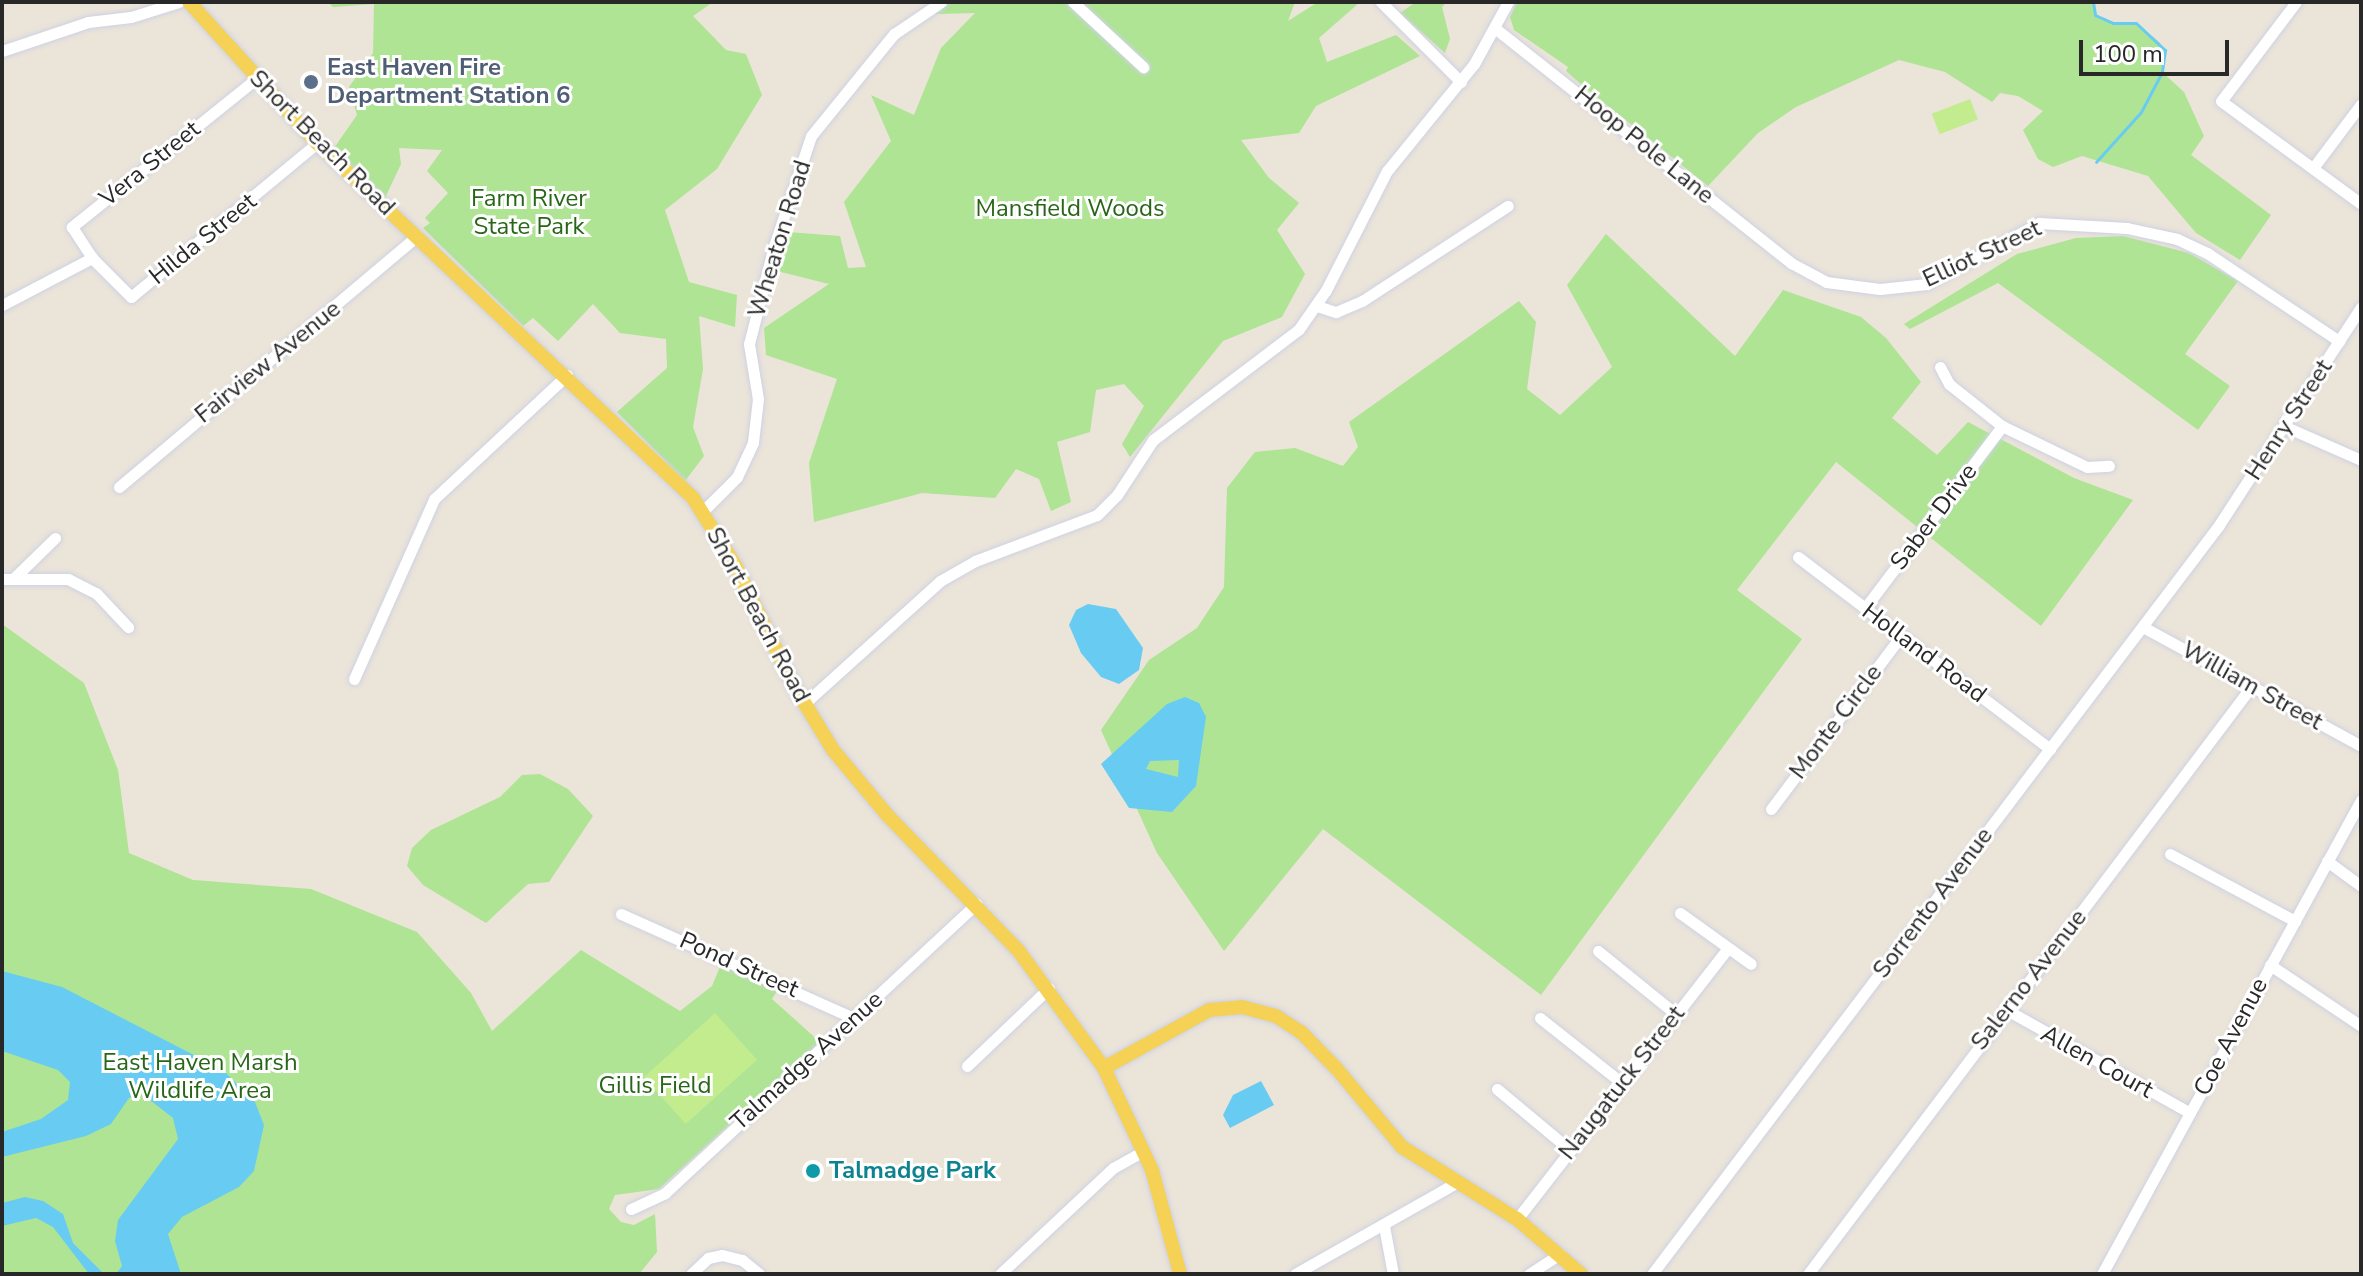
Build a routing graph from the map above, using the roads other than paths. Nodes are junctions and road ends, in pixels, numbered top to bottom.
1 (179, 2) edge
2 (941, 2) edge
3 (1073, 2) edge
4 (1381, 2) edge
5 (1508, 2) edge
6 (2296, 2) edge
7 (198, 5) edge
8 (1496, 29) junction
9 (2, 51) edge
10 (1143, 67) dead end
11 (257, 78) junction
12 (1461, 82) junction
13 (2361, 104) edge
14 (317, 143) junction
15 (2313, 168) junction
16 (2361, 204) edge
17 (1508, 206) dead end
18 (417, 236) junction
19 (92, 258) junction
20 (1791, 263) joint
21 (2, 305) edge
22 (1317, 306) junction
23 (2361, 307) edge
24 (2339, 341) junction
25 (1940, 367) dead end
26 (567, 375) junction
27 (2002, 426) junction
28 (2286, 427) junction
29 (2361, 460) edge
30 (2109, 466) dead end
31 (119, 487) dead end
32 (703, 511) junction
33 (2215, 532) joint
34 (55, 538) dead end
35 (1798, 557) dead end
36 (15, 577) junction
37 (2, 579) edge
38 (1865, 608) junction
39 (128, 627) dead end
40 (2143, 627) junction
41 (1901, 636) junction
42 (354, 679) dead end
43 (2251, 687) junction
44 (804, 704) junction
45 (2361, 746) edge
46 (2050, 749) junction
47 (2361, 800) edge
48 (1771, 809) dead end
49 (2170, 854) dead end
50 (2327, 861) junction
51 (2361, 886) edge
52 (976, 904) junction
53 (1680, 913) dead end
54 (621, 914) dead end
55 (2295, 921) junction
56 (1728, 948) junction
57 (1598, 951) dead end
58 (1751, 964) dead end
59 (2270, 965) junction
60 (1049, 988) junction
61 (2005, 1009) junction
62 (1677, 1015) junction
63 (1540, 1018) dead end
64 (856, 1019) junction
65 (2361, 1026) edge
66 (967, 1066) dead end
67 (1104, 1068) junction
68 (1622, 1083) junction
69 (1497, 1089) dead end
70 (2190, 1113) junction
71 (1569, 1149) junction
72 (1144, 1151) junction
73 (1454, 1184) junction
74 (631, 1209) dead end
75 (1517, 1219) junction
76 (1384, 1226) junction
77 (1560, 1254) junction
78 (691, 1274) edge
79 (759, 1274) edge
80 (1000, 1274) edge
81 (1180, 1274) edge
82 (1295, 1274) edge
83 (1393, 1274) edge
84 (1529, 1274) edge
85 (1581, 1274) edge
86 (1652, 1274) edge
87 (1808, 1274) edge
88 (2102, 1274) edge

1 - 9 street
2 - 32 street, Wheaton Road
3 - 10 street
4 - 12 street
5 - 8 street
6 - 15 street
7 - 11 main road, Short Beach Road
8 - 12 street
8 - 20 street, Hoop Pole Lane
11 - 14 main road, Short Beach Road
11 - 19 street, Vera Street
12 - 22 street
13 - 15 street
14 - 18 main road, Short Beach Road
14 - 19 street, Hilda Street
15 - 16 street
17 - 22 street
18 - 26 main road, Short Beach Road
18 - 31 street, Fairview Avenue
19 - 21 street
20 - 24 street, Elliot Street
22 - 44 street
23 - 24 street, Henry Street
24 - 28 street, Henry Street
25 - 27 street
26 - 32 main road, Short Beach Road
26 - 42 street
27 - 30 street
27 - 38 street, Saber Drive
28 - 29 street
28 - 33 street, Henry Street
32 - 44 main road, Short Beach Road
33 - 40 street, Sorrento Avenue
34 - 36 street
35 - 38 street, Holland Road
36 - 37 street
36 - 39 street
38 - 41 street, Holland Road
40 - 43 street, William Street
40 - 46 street, Sorrento Avenue
41 - 46 street, Holland Road
41 - 48 street, Monte Circle
43 - 45 street, William Street
43 - 61 street, Salerno Avenue
44 - 52 main road, Short Beach Road
46 - 86 street, Sorrento Avenue
47 - 50 street, Coe Avenue
49 - 55 street
50 - 51 street
50 - 55 street, Coe Avenue
52 - 60 main road, Short Beach Road
52 - 64 street, Talmadge Avenue
53 - 56 street
54 - 64 street, Pond Street
55 - 59 street, Coe Avenue
56 - 58 street
56 - 62 street, Naugatuck Street
57 - 62 street
59 - 65 street
59 - 70 street, Coe Avenue
60 - 66 street
60 - 67 main road, Short Beach Road
61 - 70 street, Allen Court
61 - 87 street, Salerno Avenue
62 - 68 street, Naugatuck Street
63 - 68 street
64 - 74 street, Talmadge Avenue
67 - 72 main road, Short Beach Road
67 - 73 main road
68 - 71 street, Naugatuck Street
69 - 71 street
70 - 88 street, Coe Avenue
71 - 75 street, Naugatuck Street
72 - 80 street
72 - 81 main road, Short Beach Road
73 - 75 main road
73 - 76 street
75 - 77 main road
76 - 82 street
76 - 83 street
77 - 84 street
77 - 85 main road
78 - 79 street

